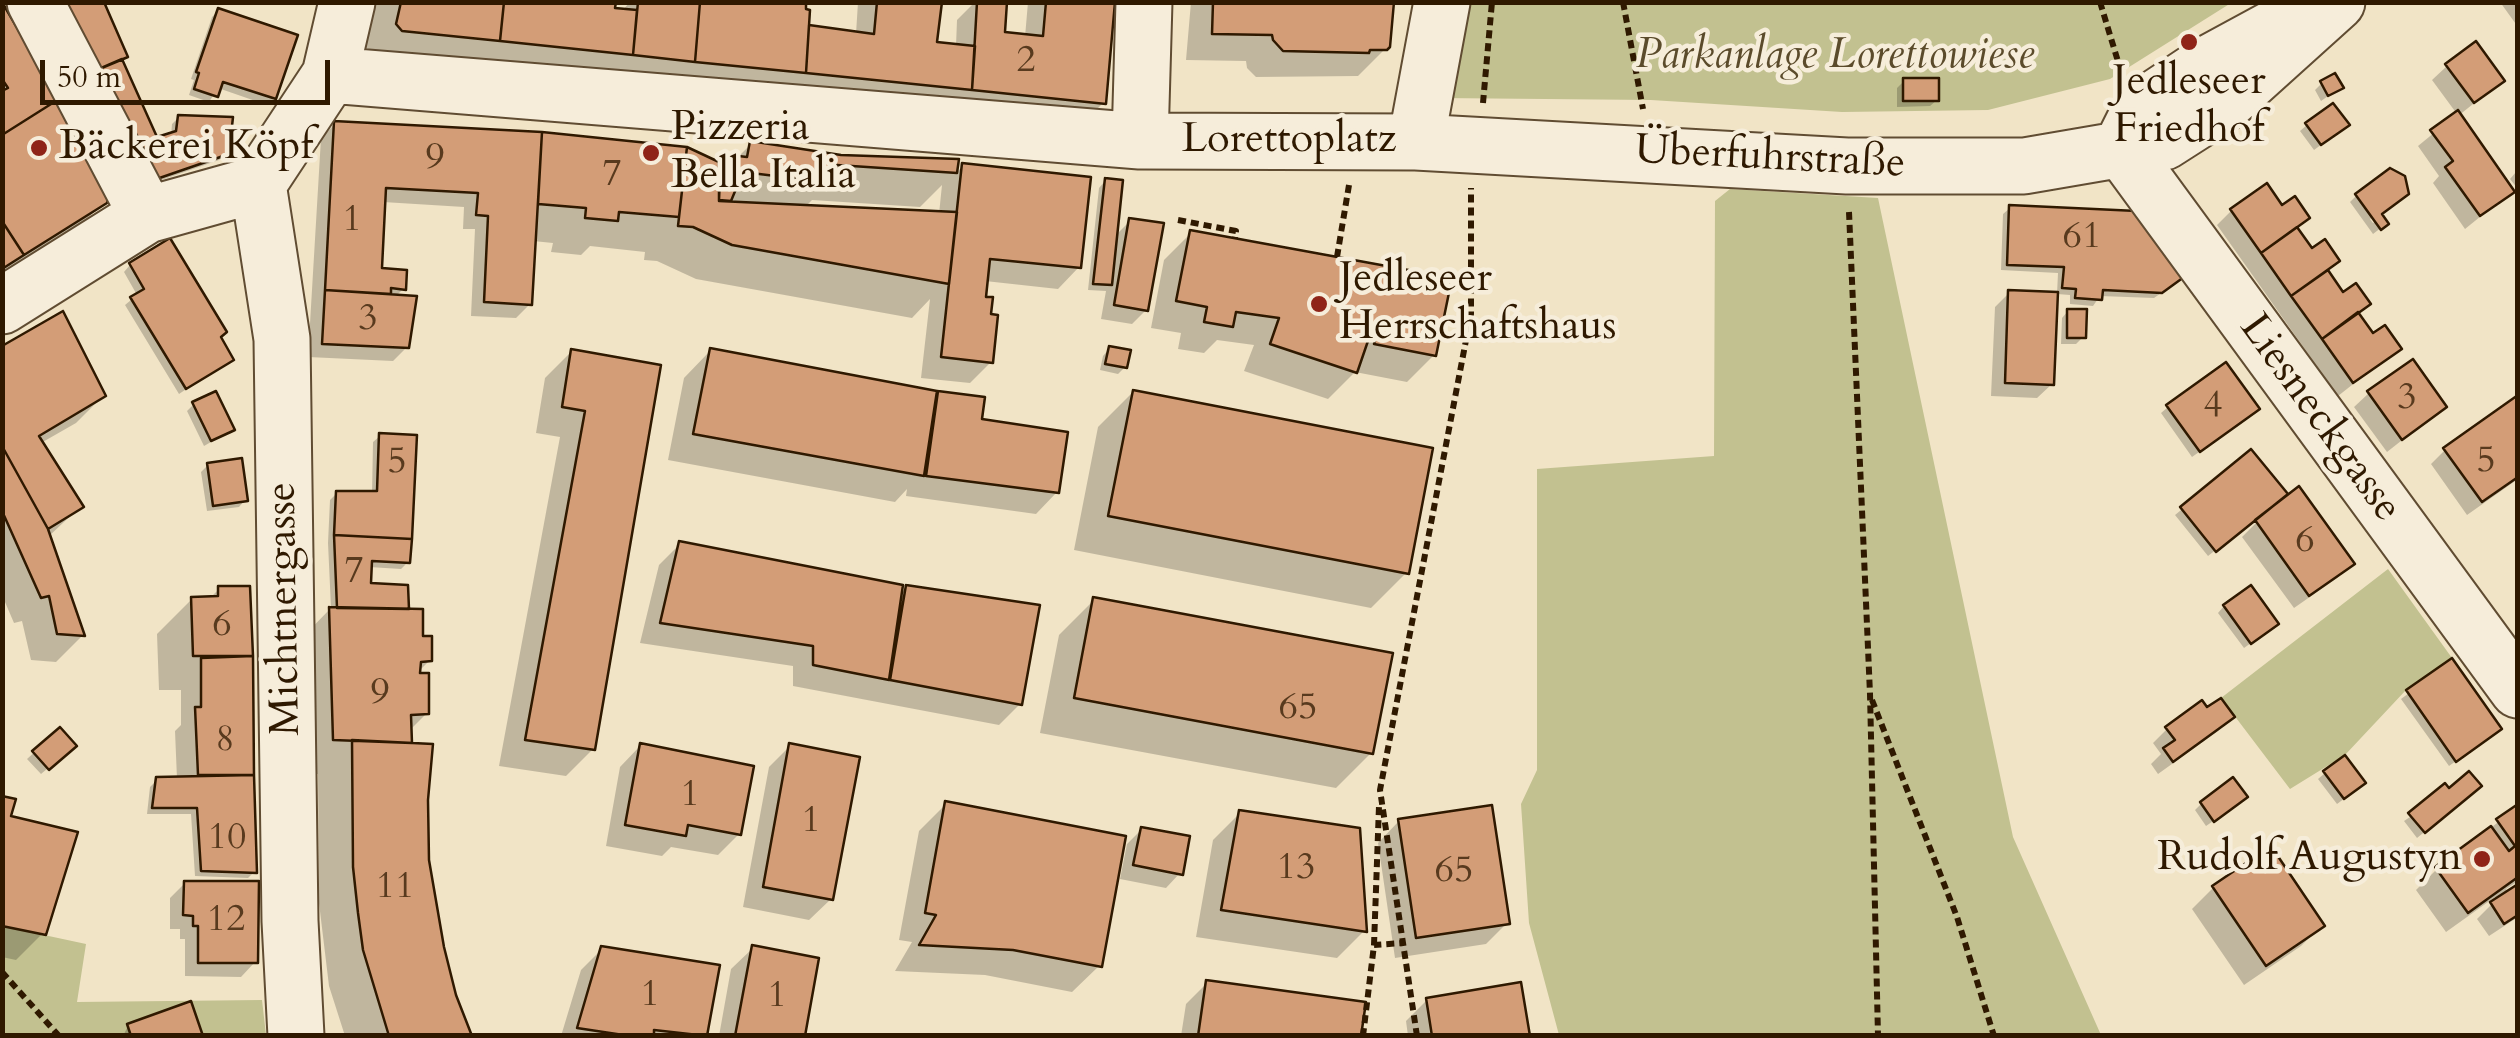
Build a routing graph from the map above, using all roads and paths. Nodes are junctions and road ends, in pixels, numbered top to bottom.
1 (34, 2) edge
2 (347, 2) edge
3 (1144, 2) edge
4 (1442, 2) edge
5 (1492, 2) edge
6 (1622, 2) edge
7 (2100, 2) edge
8 (2316, 2) edge
9 (2337, 2) edge
10 (2120, 70) dead end
11 (330, 75) junction
12 (1644, 110) dead end
13 (1140, 141) junction
14 (1355, 141) junction
15 (1416, 142) junction
16 (1471, 143) junction
17 (2121, 148) junction
18 (1848, 166) junction
19 (258, 184) junction
20 (147, 216) junction
21 (1178, 220) dead end
22 (1234, 238) dead end
23 (1337, 257) dead end
24 (2, 306) edge
25 (2518, 690) edge
26 (1870, 694) junction
27 (1380, 790) junction
28 (1403, 943) junction
29 (1374, 945) junction
30 (2, 972) edge
31 (59, 1036) edge
32 (296, 1036) edge
33 (1363, 1036) edge
34 (1417, 1036) edge
35 (1878, 1036) edge
36 (1994, 1036) edge

1 - 20 street
2 - 11 street
3 - 13 street
4 - 15 street, Lorettoplatz
5 - 16 path
6 - 12 path
7 - 10 path
8 - 17 street
9 - 17 street, Überfuhrstraße
11 - 13 street, Lorettoplatz
11 - 19 street
13 - 14 street, Lorettoplatz
14 - 15 street, Lorettoplatz
14 - 23 path
15 - 16 street, Überfuhrstraße
16 - 18 street, Überfuhrstraße
16 - 27 path
17 - 18 street, Überfuhrstraße
17 - 25 street, Liesneckgasse
18 - 26 path
19 - 20 street
19 - 32 street, Michtnergasse
20 - 24 street
21 - 22 path
26 - 35 path
26 - 36 path
27 - 28 path
27 - 29 path
28 - 29 path
28 - 34 path
29 - 33 path
30 - 31 path

